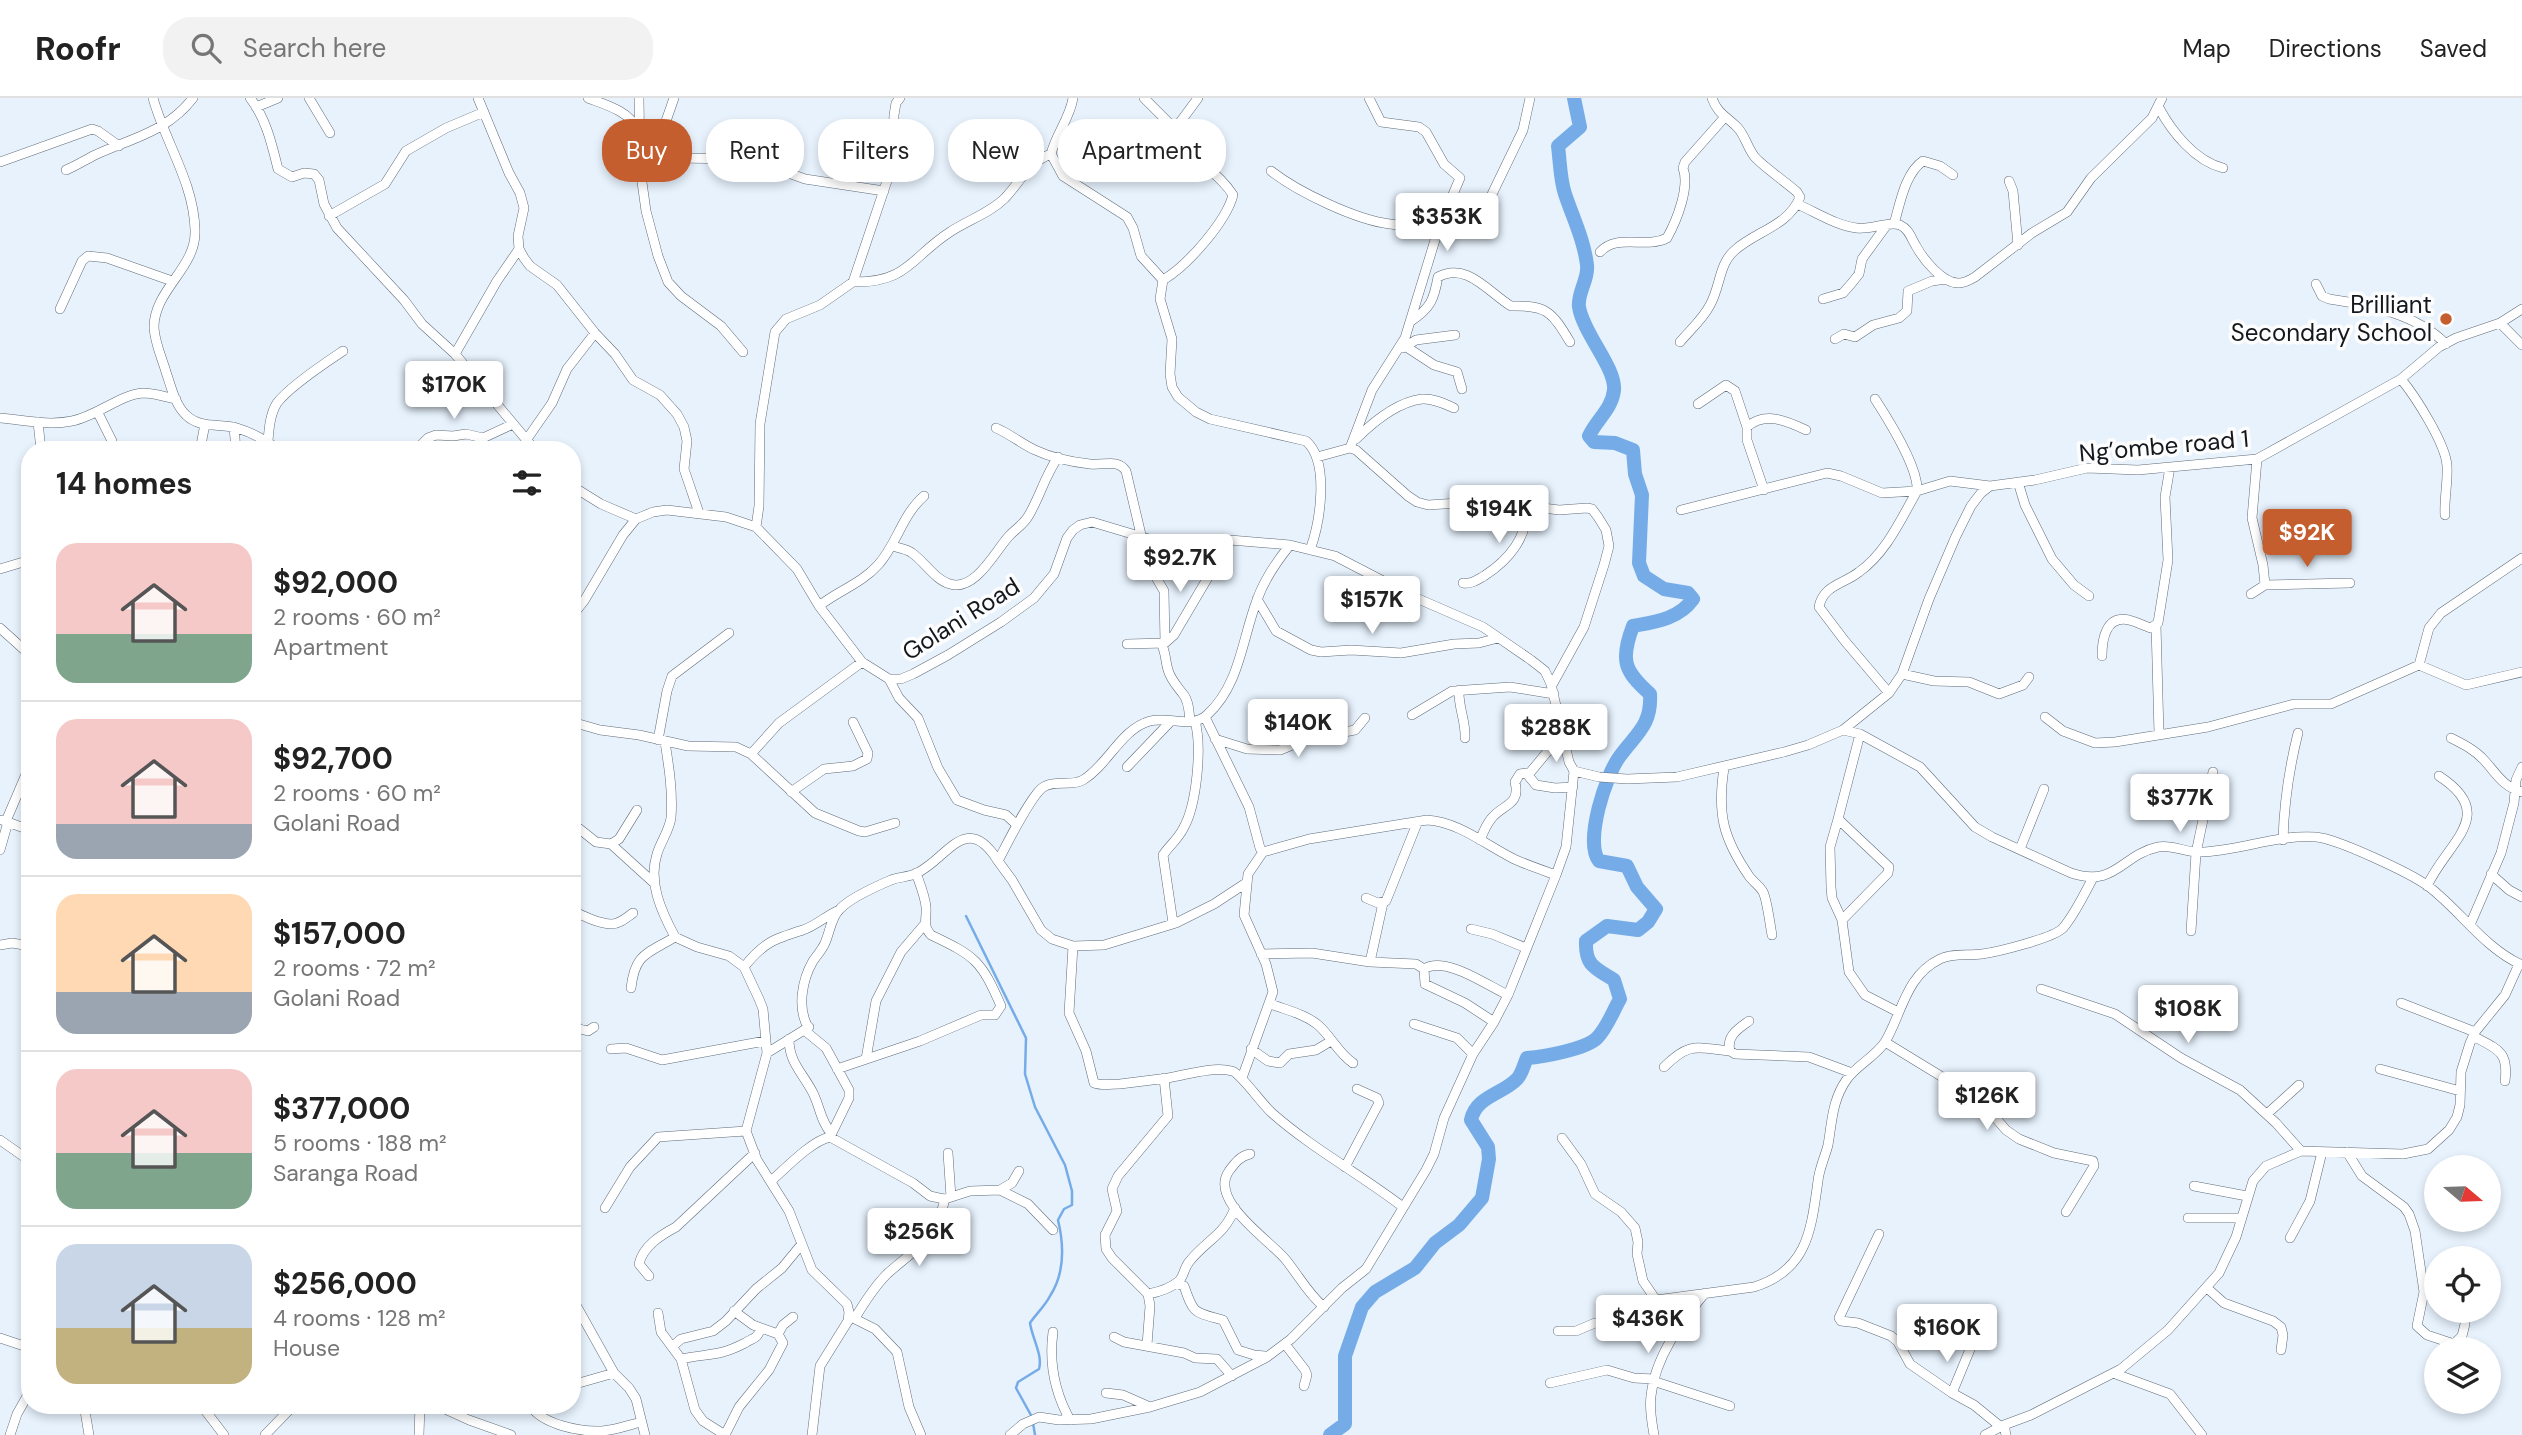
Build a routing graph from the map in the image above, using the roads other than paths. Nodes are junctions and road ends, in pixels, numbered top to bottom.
1 (153, 98) edge
2 (193, 98) edge
3 (250, 98) edge
4 (278, 98) edge
5 (309, 98) edge
6 (478, 98) edge
7 (588, 98) edge
8 (639, 98) edge
9 (674, 98) edge
10 (900, 98) edge
11 (1073, 98) edge
12 (1144, 98) edge
13 (1198, 98) edge
14 (1369, 98) edge
15 (1530, 98) edge
16 (1712, 98) edge
17 (2162, 98) edge
18 (256, 107) junction
19 (2159, 108) junction
20 (484, 112) junction
21 (1724, 118) junction
22 (631, 119) edge
23 (639, 119) edge
24 (667, 119) edge
25 (1165, 119) edge
26 (1182, 119) edge
27 (162, 128) junction
28 (330, 133) dead end
29 (119, 146) junction
30 (1051, 154) junction
31 (692, 158) edge
32 (0, 162) edge
33 (2223, 168) dead end
34 (65, 170) dead end
35 (1271, 172) dead end
36 (1953, 175) dead end
37 (2009, 181) dead end
38 (642, 182) edge
39 (1223, 182) edge
40 (884, 191) junction
41 (1797, 204) junction
42 (329, 216) junction
43 (1890, 225) junction
44 (1438, 231) junction
45 (2018, 245) junction
46 (519, 249) junction
47 (1600, 252) dead end
48 (1946, 279) junction
49 (1163, 280) junction
50 (172, 281) junction
51 (853, 282) junction
52 (2316, 284) dead end
53 (1822, 299) dead end
54 (60, 309) dead end
55 (2522, 309) edge
56 (1411, 321) junction
57 (2500, 323) junction
58 (595, 333) junction
59 (1455, 335) dead end
60 (1835, 339) dead end
61 (1570, 342) dead end
62 (1680, 342) dead end
63 (2446, 344) junction
64 (2522, 345) edge
65 (1402, 348) junction
66 (343, 351) dead end
67 (743, 352) dead end
68 (455, 354) junction
69 (2401, 379) junction
70 (1462, 389) dead end
71 (176, 399) junction
72 (1875, 399) dead end
73 (1698, 404) dead end
74 (1454, 408) dead end
75 (98, 413) junction
76 (0, 418) edge
77 (38, 422) junction
78 (205, 424) junction
79 (513, 424) junction
80 (234, 427) junction
81 (996, 428) dead end
82 (1747, 428) junction
83 (1806, 430) dead end
84 (527, 439) joint
85 (40, 441) edge
86 (113, 441) edge
87 (202, 441) edge
88 (235, 441) edge
89 (268, 441) joint
90 (425, 441) edge
91 (1351, 445) junction
92 (1058, 457) junction
93 (1317, 457) junction
94 (2257, 459) junction
95 (2170, 467) junction
96 (2018, 482) junction
97 (1990, 486) junction
98 (1764, 490) junction
99 (1917, 491) junction
100 (581, 492) edge
101 (925, 496) dead end
102 (1526, 506) junction
103 (1681, 510) dead end
104 (699, 513) junction
105 (2445, 515) dead end
106 (636, 519) junction
107 (756, 527) junction
108 (1144, 539) junction
109 (1230, 540) junction
110 (1290, 545) junction
111 (892, 546) junction
112 (1310, 550) junction
113 (2522, 558) edge
114 (21, 563) edge
115 (0, 569) edge
116 (1463, 583) dead end
117 (2350, 583) dead end
118 (2265, 585) junction
119 (2251, 594) dead end
120 (2089, 596) dead end
121 (1257, 599) junction
122 (581, 602) edge
123 (819, 606) junction
124 (2157, 625) junction
125 (0, 628) edge
126 (729, 633) dead end
127 (1498, 638) junction
128 (1163, 643) junction
129 (1127, 644) dead end
130 (21, 646) edge
131 (2102, 656) dead end
132 (862, 662) junction
133 (2418, 665) junction
134 (2521, 671) edge
135 (1902, 674) junction
136 (2029, 677) dead end
137 (889, 679) junction
138 (1459, 690) junction
139 (1553, 690) junction
140 (1889, 693) junction
141 (1412, 715) dead end
142 (2045, 717) dead end
143 (1365, 718) dead end
144 (1196, 720) junction
145 (1171, 721) junction
146 (853, 722) dead end
147 (581, 725) edge
148 (1843, 730) junction
149 (1563, 733) junction
150 (2298, 733) dead end
151 (1860, 734) junction
152 (2158, 734) junction
153 (1465, 738) dead end
154 (2451, 738) dead end
155 (1216, 739) junction
156 (661, 741) junction
157 (751, 754) junction
158 (1127, 767) dead end
159 (2522, 767) edge
160 (1724, 768) junction
161 (1574, 771) junction
162 (2213, 772) dead end
163 (1528, 775) junction
164 (2439, 776) dead end
165 (21, 784) edge
166 (1573, 787) junction
167 (2044, 789) dead end
168 (2518, 791) edge
169 (791, 792) junction
170 (637, 810) dead end
171 (1838, 819) junction
172 (4, 821) edge
173 (1418, 821) junction
174 (895, 823) dead end
175 (1017, 825) junction
176 (21, 827) edge
177 (581, 830) edge
178 (1479, 840) junction
179 (2283, 840) junction
180 (611, 844) junction
181 (2020, 849) junction
182 (0, 850) edge
183 (1263, 852) junction
184 (2196, 853) junction
185 (998, 861) junction
186 (916, 873) junction
187 (2491, 874) junction
188 (1556, 875) junction
189 (2094, 878) junction
190 (654, 883) junction
191 (1246, 883) junction
192 (2427, 886) junction
193 (2522, 897) edge
194 (1366, 898) dead end
195 (1383, 903) junction
196 (837, 911) junction
197 (633, 913) dead end
198 (581, 916) edge
199 (1842, 920) junction
200 (1173, 923) junction
201 (924, 925) junction
202 (2470, 925) junction
203 (1471, 929) dead end
204 (2191, 931) dead end
205 (1772, 934) dead end
206 (675, 937) junction
207 (0, 944) edge
208 (21, 945) edge
209 (1073, 946) junction
210 (1526, 948) junction
211 (1261, 954) junction
212 (1370, 962) junction
213 (2520, 965) edge
214 (744, 967) junction
215 (1424, 970) junction
216 (631, 988) dead end
217 (2041, 989) dead end
218 (1508, 995) junction
219 (1271, 1003) junction
220 (2401, 1003) dead end
221 (1898, 1012) junction
222 (1749, 1021) dead end
223 (1494, 1022) junction
224 (1414, 1024) dead end
225 (594, 1027) dead end
226 (808, 1027) junction
227 (581, 1030) edge
228 (2474, 1034) junction
229 (789, 1039) junction
230 (765, 1041) junction
231 (1331, 1041) junction
232 (1885, 1042) junction
233 (611, 1049) dead end
234 (1251, 1049) junction
235 (1730, 1051) junction
236 (767, 1053) junction
237 (1473, 1054) junction
238 (866, 1059) junction
239 (1353, 1063) dead end
240 (1664, 1067) dead end
241 (836, 1069) junction
242 (2380, 1069) dead end
243 (1852, 1073) junction
244 (1164, 1078) junction
245 (1242, 1078) junction
246 (2505, 1081) dead end
247 (2299, 1085) dead end
248 (1357, 1089) dead end
249 (2460, 1091) junction
250 (2267, 1114) junction
251 (746, 1131) junction
252 (830, 1135) junction
253 (1562, 1138) dead end
254 (0, 1140) edge
255 (2301, 1151) junction
256 (2322, 1152) junction
257 (2347, 1152) junction
258 (755, 1153) junction
259 (948, 1153) dead end
260 (1250, 1154) dead end
261 (21, 1155) edge
262 (1345, 1167) junction
263 (1019, 1171) dead end
264 (771, 1181) junction
265 (2194, 1186) dead end
266 (1000, 1191) junction
267 (2247, 1196) junction
268 (948, 1198) junction
269 (1403, 1207) junction
270 (605, 1208) dead end
271 (1235, 1208) junction
272 (2067, 1212) dead end
273 (2188, 1218) dead end
274 (2241, 1218) junction
275 (1053, 1230) dead end
276 (1879, 1234) dead end
277 (2290, 1238) dead end
278 (801, 1245) junction
279 (649, 1276) dead end
280 (1176, 1283) junction
281 (2207, 1288) junction
282 (1705, 1293) junction
283 (1149, 1294) junction
284 (1656, 1300) junction
285 (1324, 1307) junction
286 (734, 1311) junction
287 (658, 1313) dead end
288 (581, 1314) edge
289 (793, 1317) dead end
290 (852, 1317) junction
291 (2465, 1324) dead end
292 (760, 1329) junction
293 (1558, 1331) dead end
294 (1053, 1332) dead end
295 (778, 1335) junction
296 (1114, 1337) dead end
297 (0, 1338) edge
298 (1285, 1344) junction
299 (21, 1345) edge
300 (1147, 1345) junction
301 (673, 1346) junction
302 (1971, 1348) dead end
303 (2281, 1350) dead end
304 (1267, 1357) junction
305 (681, 1359) junction
306 (614, 1373) junction
307 (2113, 1373) junction
308 (1232, 1376) junction
309 (1654, 1380) junction
310 (581, 1382) edge
311 (1550, 1383) dead end
312 (1304, 1386) dead end
313 (1106, 1393) dead end
314 (1952, 1393) junction
315 (1730, 1406) dead end
316 (21, 1407) edge
317 (1150, 1407) junction
318 (86, 1414) edge
319 (208, 1414) edge
320 (285, 1414) edge
321 (420, 1414) edge
322 (456, 1414) edge
323 (539, 1414) edge
324 (1070, 1420) junction
325 (641, 1422) junction
326 (2004, 1429) edge
327 (10, 1435) edge
328 (89, 1435) edge
329 (224, 1435) edge
330 (265, 1435) edge
331 (419, 1435) edge
332 (511, 1435) edge
333 (645, 1435) edge
334 (725, 1435) edge
335 (812, 1435) edge
336 (921, 1435) edge
337 (1010, 1435) edge
338 (1654, 1435) edge
339 (1985, 1435) edge
340 (2203, 1435) edge

1 - 27 street
2 - 27 street
3 - 18 street
4 - 18 street
5 - 28 street
6 - 20 street
7 - 22 street
8 - 23 street
9 - 24 street
10 - 40 street
11 - 30 street
12 - 25 street
13 - 26 street
14 - 44 street
15 - 44 street
16 - 21 street
17 - 19 street
18 - 42 street
19 - 33 street
19 - 45 street
20 - 42 street
20 - 46 street
21 - 41 street
21 - 47 street
27 - 29 street
27 - 50 street
29 - 32 street
29 - 34 street
30 - 49 street
30 - 51 street
31 - 40 street
35 - 44 street
36 - 43 street
37 - 45 street
38 - 67 street
39 - 49 street
40 - 51 street
41 - 43 street
41 - 62 street
42 - 68 street
43 - 48 street
43 - 53 street
44 - 56 street
45 - 48 street
46 - 58 street
46 - 68 street
48 - 60 street
49 - 93 street
50 - 54 street
50 - 71 street
51 - 107 street
52 - 63 street
55 - 57 street, Ng’ombe road 1
56 - 61 street
56 - 65 street
57 - 63 street, Ng’ombe road 1
57 - 64 street
58 - 84 street
58 - 104 street
59 - 65 street
63 - 69 street, Ng’ombe road 1
65 - 70 street
65 - 91 street
66 - 89 street
68 - 79 street
69 - 94 street, Ng’ombe road 1
69 - 105 street
71 - 75 street
71 - 78 street
72 - 99 street
73 - 82 street
74 - 91 street
75 - 77 street
75 - 86 street
76 - 77 street
77 - 85 street
78 - 80 street
78 - 87 street
79 - 84 street
79 - 90 street
80 - 88 street
80 - 89 street
81 - 92 street
82 - 83 street
82 - 98 street
91 - 93 street
91 - 102 street
92 - 108 street
92 - 111 street
93 - 112 street
94 - 95 street, Ng’ombe road 1
94 - 118 street
95 - 96 street, Ng’ombe road 1
95 - 124 street
96 - 97 street, Ng’ombe road 1
96 - 120 street
97 - 99 street, Ng’ombe road 1
97 - 135 street
98 - 99 street, Ng’ombe road 1
98 - 103 street, Ng’ombe road 1
99 - 140 street
100 - 106 street
101 - 111 street
102 - 116 street
102 - 139 street
104 - 106 street, Golani Road
104 - 107 street, Golani Road
106 - 122 street
107 - 123 street, Golani Road
108 - 109 street, Golani Road
108 - 128 street
108 - 137 street, Golani Road
109 - 110 street, Golani Road
109 - 128 street
110 - 112 street, Golani Road
110 - 121 street
111 - 123 street
112 - 127 street, Golani Road
113 - 133 street
114 - 115 street
117 - 118 street
118 - 119 street
121 - 127 street
121 - 144 street
123 - 132 street, Golani Road
124 - 131 street
124 - 152 street
125 - 130 street
126 - 156 street
127 - 139 street, Golani Road
128 - 129 street
128 - 144 street
132 - 137 street, Golani Road
132 - 157 street
133 - 134 street
133 - 152 street
135 - 136 street
135 - 140 street
137 - 175 street
138 - 139 street
138 - 141 street
138 - 153 street
139 - 149 street, Golani Road
140 - 148 street
142 - 152 street
143 - 155 street
144 - 145 street
144 - 155 street
144 - 200 street
145 - 158 street
145 - 175 street
146 - 169 street
147 - 156 street
148 - 151 street
148 - 160 street
149 - 161 street, Golani Road
149 - 163 street
150 - 179 street
151 - 171 street
151 - 181 street
154 - 168 street
155 - 183 street
156 - 157 street
156 - 190 street
157 - 169 street
159 - 168 street
160 - 161 street
160 - 205 street
161 - 166 street
162 - 184 street
163 - 166 street
163 - 178 street
164 - 192 street
165 - 172 street
166 - 188 street
167 - 181 street
168 - 187 street
169 - 174 street
170 - 180 street
171 - 199 street
171 - 199 street
172 - 176 street
172 - 182 street
173 - 178 street
173 - 183 street
173 - 195 street
175 - 185 street
177 - 180 street
178 - 188 street
179 - 184 street
179 - 192 street
180 - 190 street
181 - 189 street
183 - 191 street
184 - 189 street
184 - 204 street
185 - 186 street
185 - 209 street
186 - 196 street
186 - 201 street
187 - 193 street
187 - 202 street
188 - 210 street
189 - 221 street
190 - 206 street
191 - 200 street
191 - 211 street
192 - 202 street
194 - 195 street
195 - 212 street
196 - 214 street
196 - 226 street
197 - 198 street
199 - 221 street
200 - 209 street
201 - 238 street
201 - 238 street
202 - 213 street
203 - 210 street
206 - 214 street
206 - 216 street
207 - 208 street
209 - 244 street
210 - 218 street
211 - 212 street
211 - 219 street
212 - 215 street
213 - 228 street
214 - 230 street
215 - 218 street
215 - 223 street
217 - 250 street
218 - 223 street
219 - 231 street
219 - 234 street
220 - 228 street
221 - 232 street
222 - 235 street
223 - 237 street
224 - 237 street
225 - 227 street
226 - 229 street
226 - 241 street
228 - 246 street
228 - 249 street
229 - 236 street
229 - 252 street
230 - 233 street
230 - 236 street
231 - 234 street
231 - 239 street
232 - 243 street
232 - 272 street
234 - 245 street
235 - 240 street
235 - 243 street
236 - 251 street
237 - 269 street
238 - 241 street
241 - 252 street
242 - 249 street
243 - 282 street
244 - 245 street
244 - 283 street
245 - 262 street
247 - 250 street
248 - 262 street
249 - 257 street
250 - 255 street
251 - 258 street
251 - 270 street
252 - 264 street
252 - 268 street
253 - 284 street
254 - 261 street
255 - 256 street
255 - 267 street
256 - 257 street
256 - 277 street
257 - 291 street
258 - 264 street
258 - 279 street
259 - 268 street
260 - 271 street
262 - 269 street
263 - 266 street
264 - 278 street
265 - 267 street
266 - 268 street
266 - 275 street
267 - 274 street
268 - 290 street
269 - 285 street
271 - 280 street
271 - 285 street
273 - 274 street
274 - 281 street
276 - 314 street
278 - 286 street
278 - 290 street
280 - 283 street
280 - 304 street
281 - 303 street
281 - 307 street
282 - 284 street
282 - 309 street
283 - 300 street
284 - 293 street
285 - 298 street
286 - 292 street
286 - 301 street
287 - 301 street
288 - 306 street
289 - 295 street
290 - 335 street
290 - 336 street
292 - 295 street
292 - 305 street
294 - 324 street
295 - 334 street
296 - 300 street
297 - 299 street
298 - 304 street
298 - 312 street
300 - 308 street
301 - 305 street
302 - 314 street
304 - 308 street
305 - 334 street
306 - 310 street
306 - 325 street
307 - 326 street
307 - 340 street
308 - 317 street
309 - 311 street
309 - 315 street
309 - 338 street
313 - 317 street
314 - 326 street
316 - 327 street
317 - 324 street
318 - 328 street
319 - 329 street
320 - 330 street
321 - 331 street
322 - 332 street
323 - 325 street
324 - 337 street
325 - 333 street
326 - 339 street

